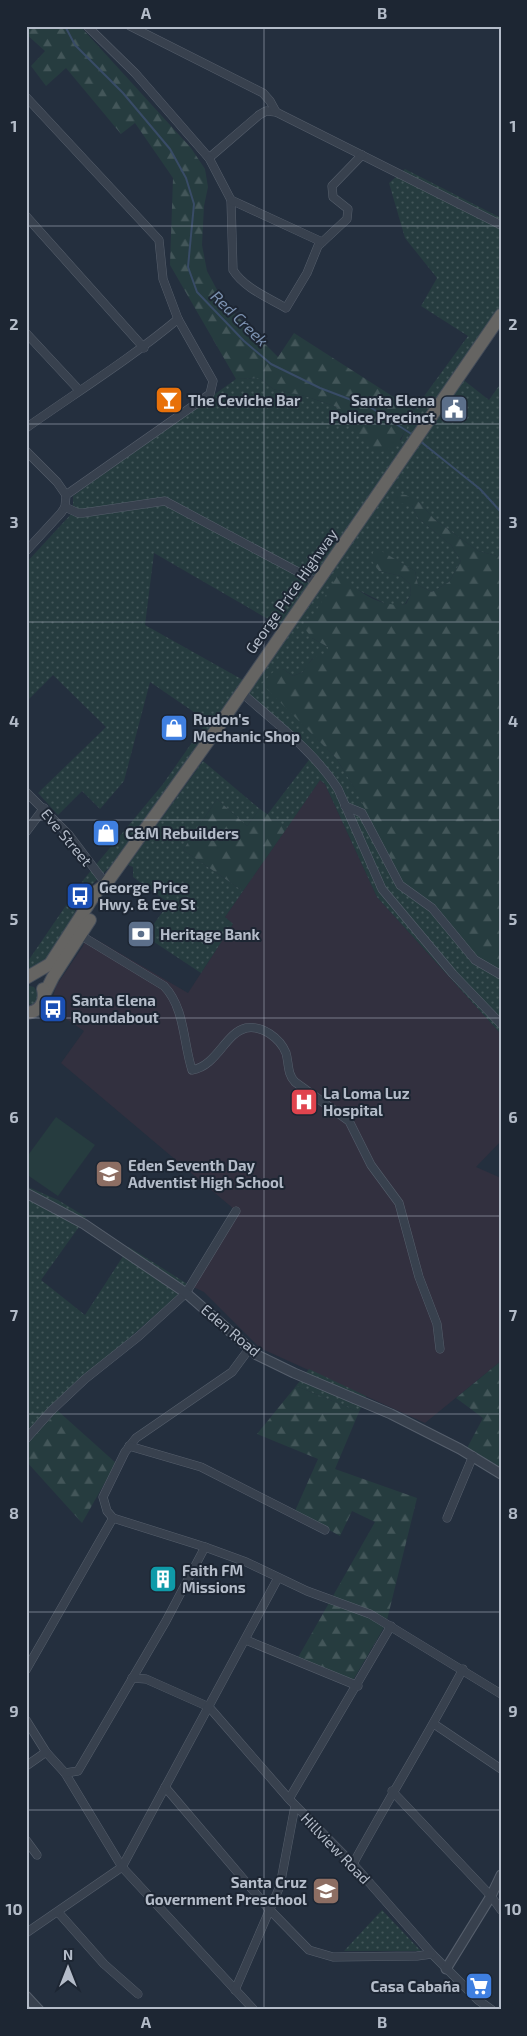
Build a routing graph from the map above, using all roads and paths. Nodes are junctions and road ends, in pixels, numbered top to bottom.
1 (87, 26) edge
2 (130, 26) edge
3 (26, 97) edge
4 (276, 112) junction
5 (362, 155) junction
6 (209, 158) junction
7 (231, 200) junction
8 (26, 216) edge
9 (501, 225) edge
10 (322, 242) junction
11 (501, 315) edge
12 (178, 319) junction
13 (26, 333) edge
14 (144, 348) junction
15 (79, 390) junction
16 (26, 428) edge
17 (26, 451) edge
18 (66, 495) junction
19 (65, 507) junction
20 (26, 551) edge
21 (317, 582) junction
22 (241, 692) junction
23 (26, 792) edge
24 (345, 806) junction
25 (44, 808) junction
26 (26, 832) edge
27 (106, 884) junction
28 (80, 935) junction
29 (501, 975) edge
30 (26, 979) edge
31 (44, 995) junction
32 (26, 1013) edge
33 (501, 1024) edge
34 (26, 1192) edge
35 (236, 1211) dead end
36 (186, 1293) junction
37 (249, 1349) junction
38 (440, 1349) dead end
39 (27, 1437) edge
40 (129, 1446) junction
41 (473, 1456) junction
42 (501, 1474) edge
43 (113, 1518) junction
44 (447, 1518) dead end
45 (325, 1530) dead end
46 (205, 1547) junction
47 (278, 1578) junction
48 (391, 1626) junction
49 (246, 1640) junction
50 (463, 1669) junction
51 (26, 1670) edge
52 (132, 1678) junction
53 (358, 1686) junction
54 (501, 1694) edge
55 (209, 1707) junction
56 (26, 1720) edge
57 (434, 1724) junction
58 (46, 1752) junction
59 (26, 1766) edge
60 (501, 1770) edge
61 (65, 1773) junction
62 (165, 1787) junction
63 (392, 1791) junction
64 (290, 1799) junction
65 (295, 1806) junction
66 (26, 1840) edge
67 (37, 1855) dead end
68 (353, 1864) junction
69 (122, 1867) junction
70 (501, 1874) edge
71 (491, 1896) junction
72 (268, 1908) junction
73 (500, 1908) edge
74 (58, 1912) junction
75 (26, 1933) edge
76 (432, 1954) junction
77 (446, 1969) junction
78 (235, 1990) junction
79 (138, 1994) dead end
80 (26, 1996) edge
81 (39, 2010) edge
82 (254, 2010) edge
83 (492, 2010) edge

1 - 6 street
2 - 4 street
3 - 12 street
4 - 5 street
4 - 6 street
5 - 9 street
5 - 10 street
6 - 7 street
7 - 10 street
7 - 10 street
8 - 14 street
11 - 21 highway, George Price Highway
12 - 14 street
12 - 18 street
13 - 15 street
14 - 15 street
15 - 16 street
17 - 18 street
18 - 19 street
19 - 20 street
19 - 21 street
21 - 22 highway, George Price Highway
22 - 24 street
22 - 27 highway, George Price Highway
23 - 25 street, Eve Street
24 - 29 street
24 - 33 street
25 - 26 street
25 - 27 street, Eve Street
27 - 28 highway, George Price Highway
27 - 30 highway, George Price Highway
28 - 31 highway, George Price Highway
28 - 38 street
30 - 31 highway
31 - 32 highway
34 - 36 street, Eden Road
35 - 36 street
36 - 37 street, Eden Road
36 - 39 street
37 - 40 street
37 - 41 street, Eden Road
40 - 43 street
40 - 45 street
41 - 42 street, Eden Road
41 - 44 street
43 - 46 street
43 - 51 street
46 - 47 street
46 - 52 street
47 - 48 street
47 - 49 street
48 - 50 street
48 - 53 street
49 - 53 street
49 - 55 street
50 - 54 street
50 - 57 street
52 - 55 street, Hillview Road
52 - 61 street
53 - 64 street
55 - 62 street
55 - 64 street, Hillview Road
56 - 58 street
57 - 60 street
57 - 63 street
58 - 59 street
58 - 61 street
61 - 69 street
62 - 69 street
62 - 72 street
63 - 68 street
63 - 71 street
64 - 65 street, Hillview Road
65 - 68 street, Hillview Road
65 - 72 street
66 - 67 street
68 - 76 street, Hillview Road
69 - 74 street
69 - 78 street
70 - 71 street
71 - 73 street
71 - 77 street
72 - 76 street
72 - 78 street
74 - 75 street
74 - 79 street
76 - 77 street, Hillview Road
77 - 83 street, Hillview Road
78 - 82 street
80 - 81 street

